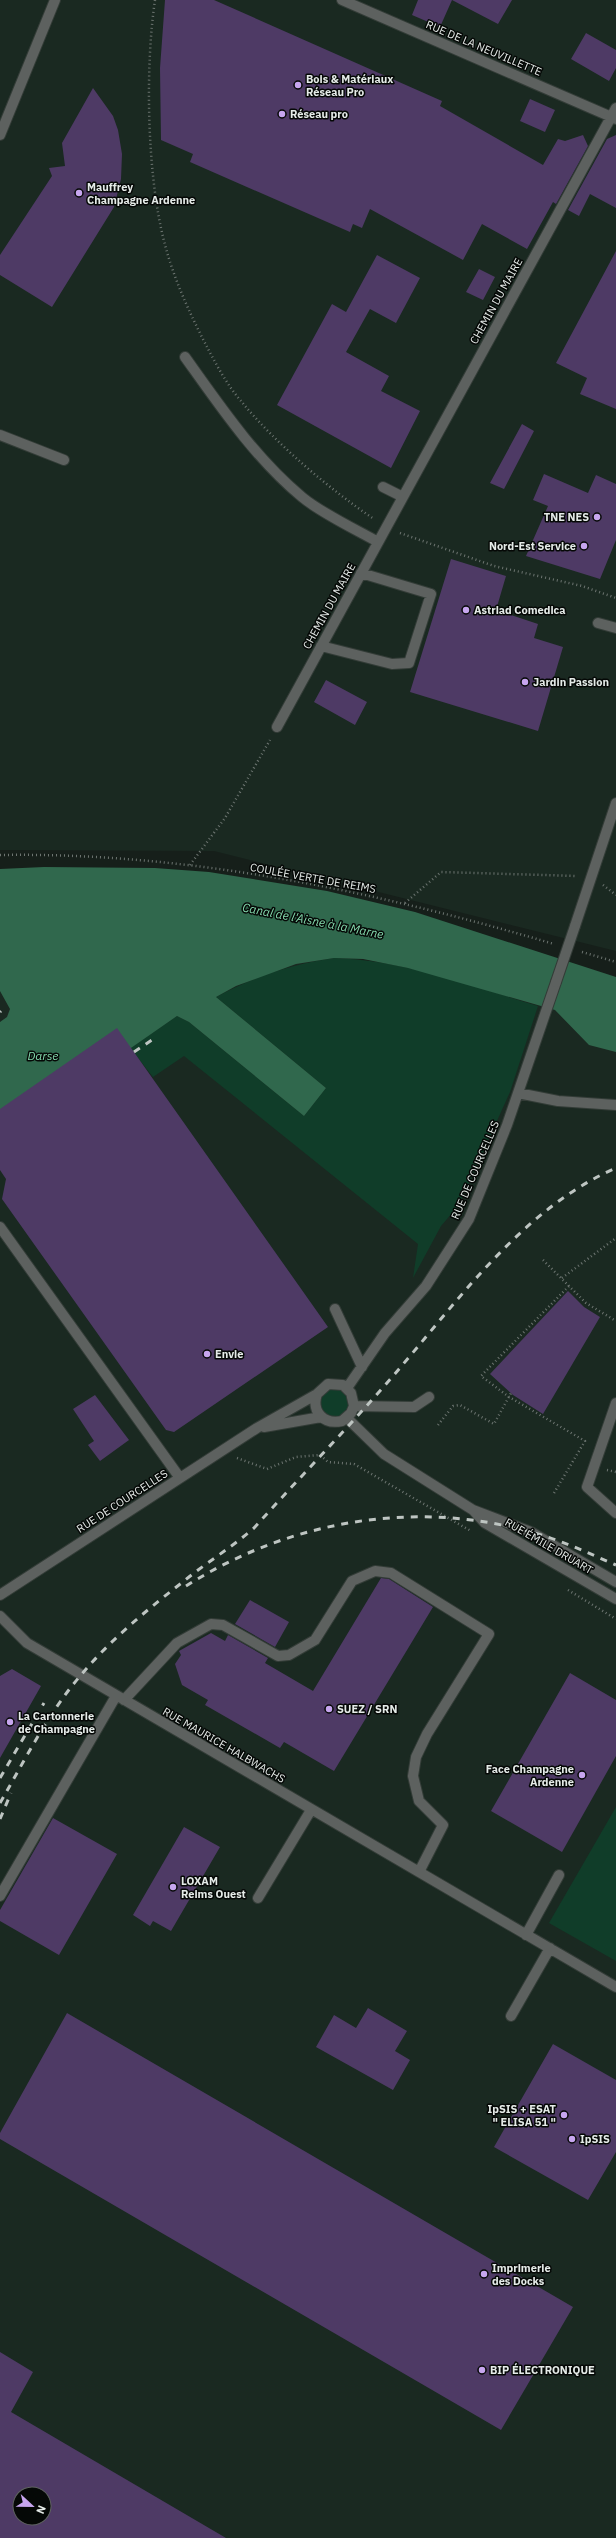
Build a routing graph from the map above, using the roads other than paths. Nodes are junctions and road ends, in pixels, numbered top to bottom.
1 (55, 0) edge
2 (342, 0) edge
3 (614, 115) edge
4 (0, 135) edge
5 (185, 357) dead end
6 (0, 435) edge
7 (64, 460) dead end
8 (383, 487) dead end
9 (403, 497) junction
10 (378, 542) junction
11 (361, 573) junction
12 (598, 623) dead end
13 (616, 628) edge
14 (321, 646) junction
15 (277, 727) road end
16 (616, 803) edge
17 (518, 1094) junction
18 (616, 1105) edge
19 (0, 1227) edge
20 (335, 1308) dead end
21 (362, 1367) junction
22 (347, 1388) junction
23 (317, 1394) junction
24 (429, 1396) dead end
25 (616, 1403) edge
26 (354, 1406) junction
27 (322, 1418) junction
28 (347, 1418) junction
29 (257, 1428) junction
30 (180, 1478) junction
31 (473, 1510) junction
32 (616, 1513) edge
33 (616, 1582) edge
34 (0, 1595) edge
35 (616, 1600) edge
36 (0, 1616) edge
37 (120, 1698) junction
38 (312, 1810) junction
39 (419, 1872) junction
40 (558, 1875) dead end
41 (0, 1896) edge
42 (258, 1898) dead end
43 (526, 1935) junction
44 (550, 1948) junction
45 (616, 1987) edge
46 (511, 2016) dead end

1 - 4 street
2 - 3 street, RUE DE LA NEUVILLETTE
3 - 9 street, CHEMIN DU MAIRE
5 - 10 street
6 - 7 street
8 - 9 street
9 - 10 street, CHEMIN DU MAIRE
10 - 11 street, CHEMIN DU MAIRE
11 - 14 street, CHEMIN DU MAIRE
11 - 14 street
12 - 13 street
14 - 15 street, CHEMIN DU MAIRE
16 - 17 street, RUE DE COURCELLES, bridge
17 - 18 street
17 - 21 street, RUE DE COURCELLES
19 - 30 street
20 - 21 street
21 - 22 street, RUE DE COURCELLES
22 - 23 street, RUE DE COURCELLES
22 - 26 street
23 - 27 street
23 - 29 street, RUE DE COURCELLES
24 - 26 street
25 - 32 street
26 - 28 street
27 - 28 street, RUE DE COURCELLES
27 - 29 street, RUE DE COURCELLES
28 - 31 street, RUE ÉMILE DRUART
29 - 30 street, RUE DE COURCELLES
30 - 34 street, RUE DE COURCELLES
31 - 33 street, RUE ÉMILE DRUART
31 - 35 street, RUE ÉMILE DRUART
36 - 37 street, RUE MAURICE HALBWACHS
37 - 38 street, RUE MAURICE HALBWACHS
37 - 39 street
37 - 41 street
38 - 39 street, RUE MAURICE HALBWACHS
38 - 42 street
39 - 43 street, RUE MAURICE HALBWACHS
40 - 43 street
43 - 44 street, RUE MAURICE HALBWACHS
44 - 45 street, RUE MAURICE HALBWACHS
44 - 46 street

